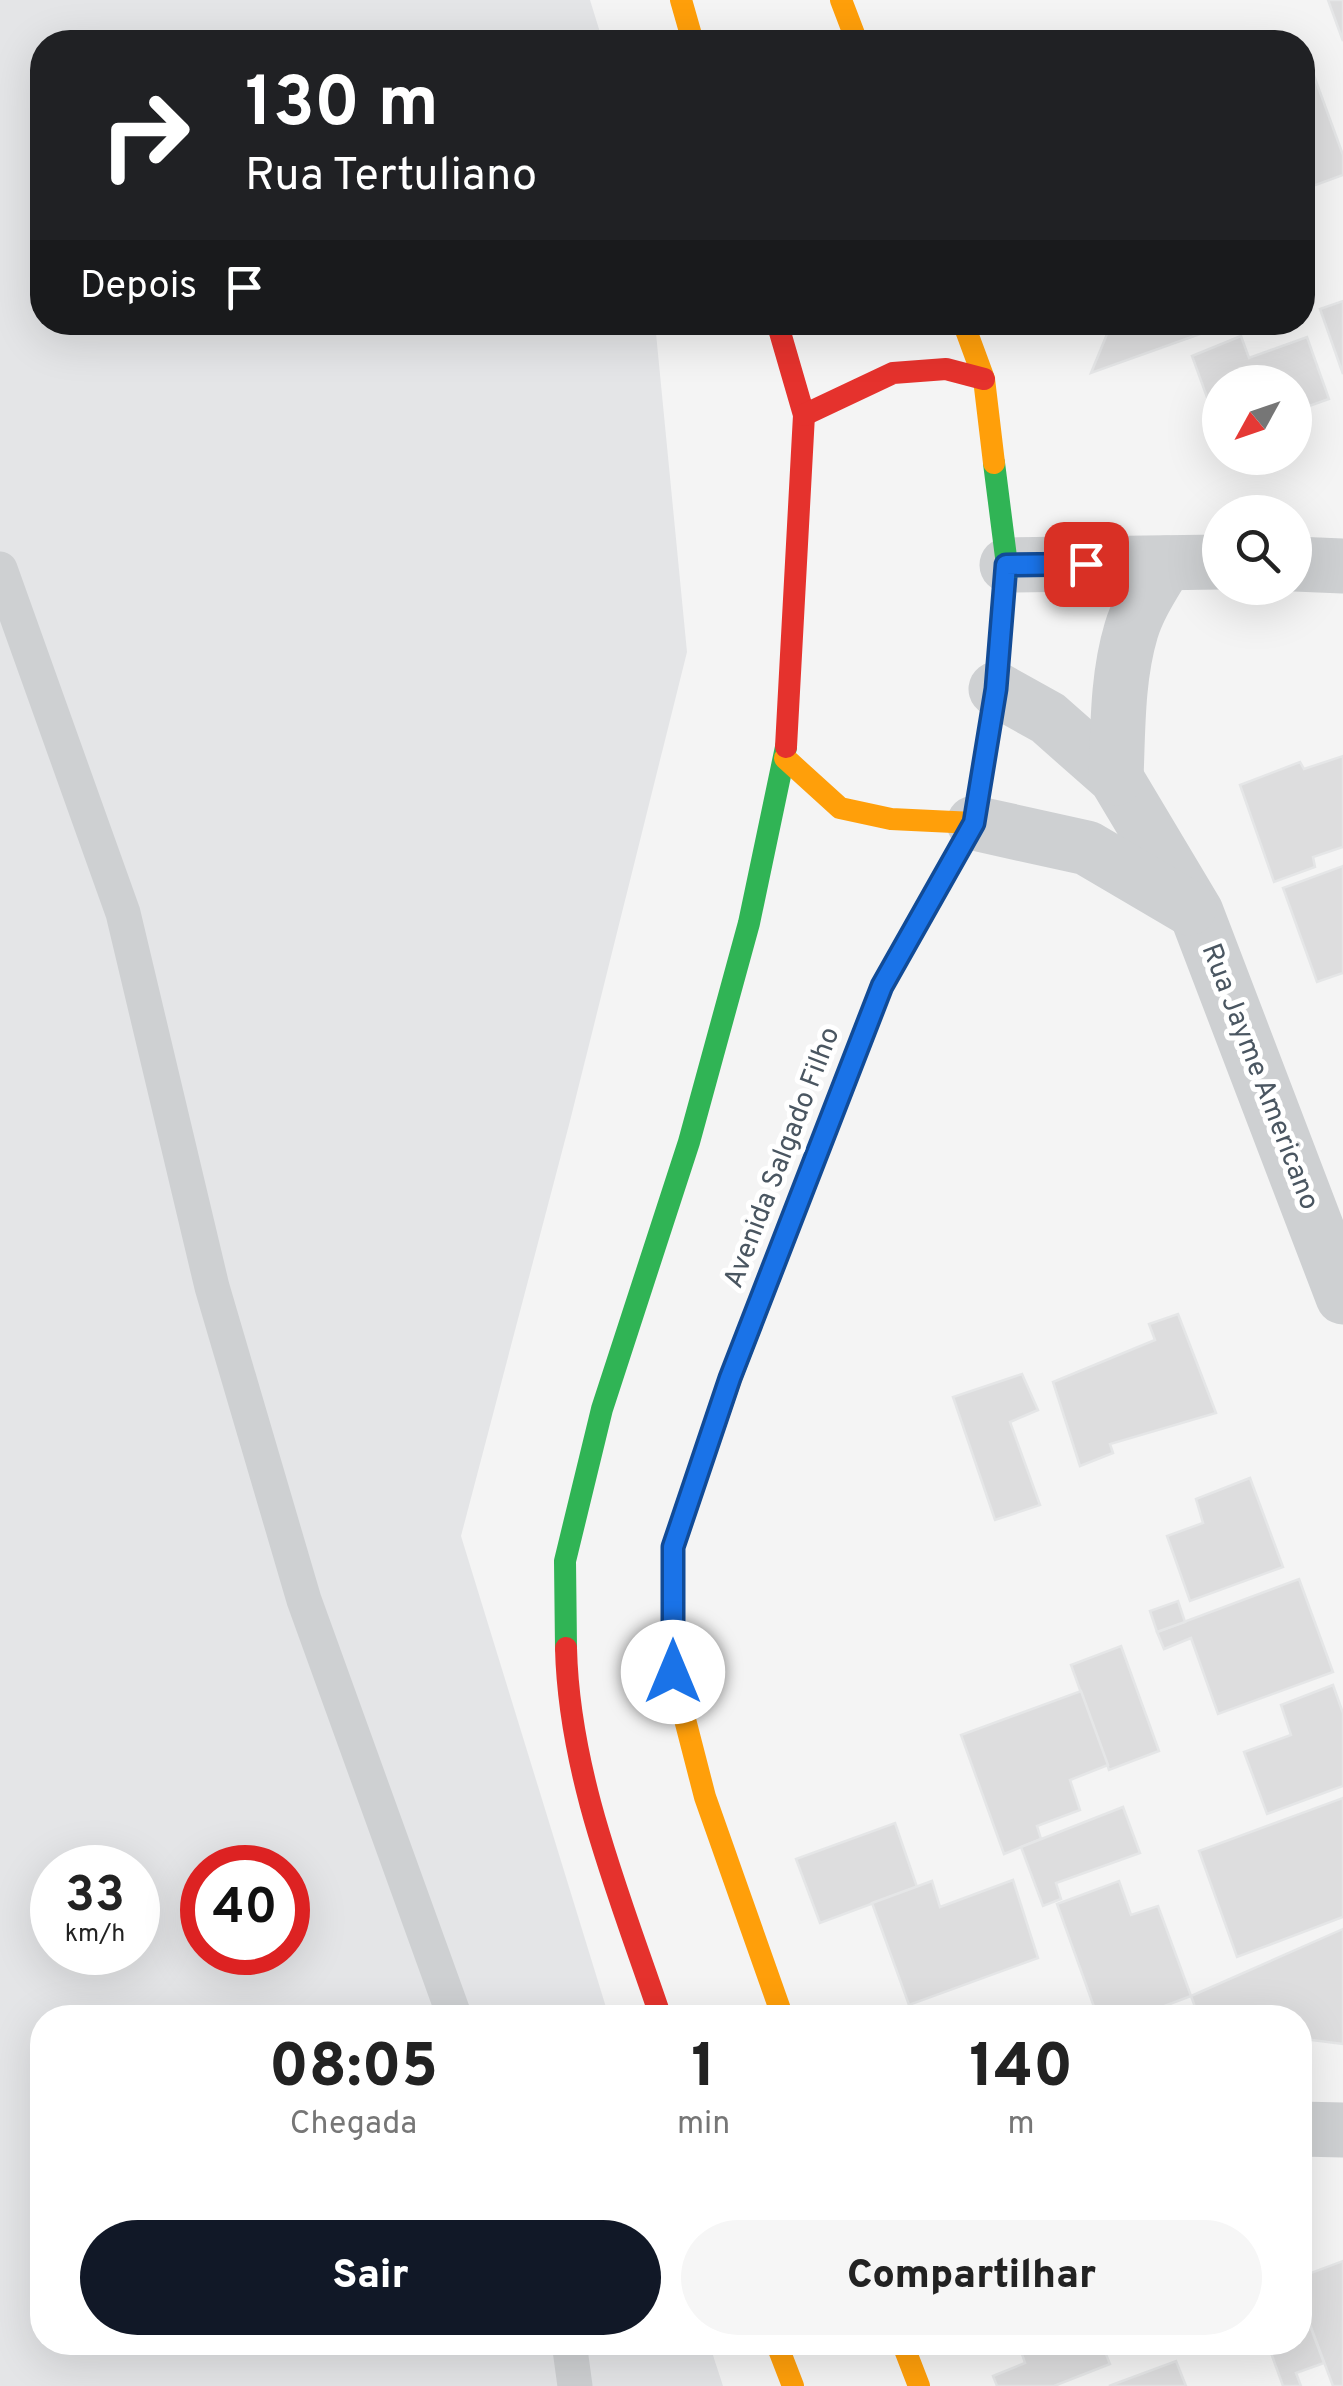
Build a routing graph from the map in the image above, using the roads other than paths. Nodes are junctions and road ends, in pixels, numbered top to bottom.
1 (681, 0) edge
2 (841, 0) edge
3 (690, 30) edge
4 (852, 30) edge
5 (781, 335) edge
6 (967, 335) edge
7 (984, 379) junction
8 (804, 415) junction
9 (1166, 562) junction
10 (1202, 562) edge
11 (1006, 565) junction
12 (1312, 565) edge
13 (1343, 566) edge
14 (0, 570) edge
15 (996, 689) junction
16 (785, 758) junction
17 (1116, 778) junction
18 (974, 823) junction
19 (1196, 912) junction
20 (1343, 1297) edge
21 (451, 2005) edge
22 (658, 2005) edge
23 (778, 2005) edge
24 (1312, 2129) edge
25 (1343, 2130) edge
26 (571, 2355) edge
27 (781, 2355) edge
28 (907, 2355) edge
29 (575, 2386) edge
30 (793, 2386) edge
31 (919, 2386) edge

1 - 3 street
2 - 4 street
5 - 8 street
6 - 7 street, Avenida Salgado Filho
7 - 8 street
7 - 11 street, Avenida Salgado Filho
8 - 16 street
9 - 10 street
9 - 11 street
9 - 17 street
11 - 15 street, Avenida Salgado Filho
12 - 13 street
14 - 21 lane
15 - 17 street, Rua Jayme Americano
15 - 18 street, Avenida Salgado Filho
16 - 18 street
16 - 22 street
17 - 19 street, Rua Jayme Americano
18 - 19 street, Rua Jayme Americano
18 - 23 street, Avenida Salgado Filho
19 - 20 street, Rua Jayme Americano
24 - 25 street
26 - 29 lane
27 - 30 street
28 - 31 street

